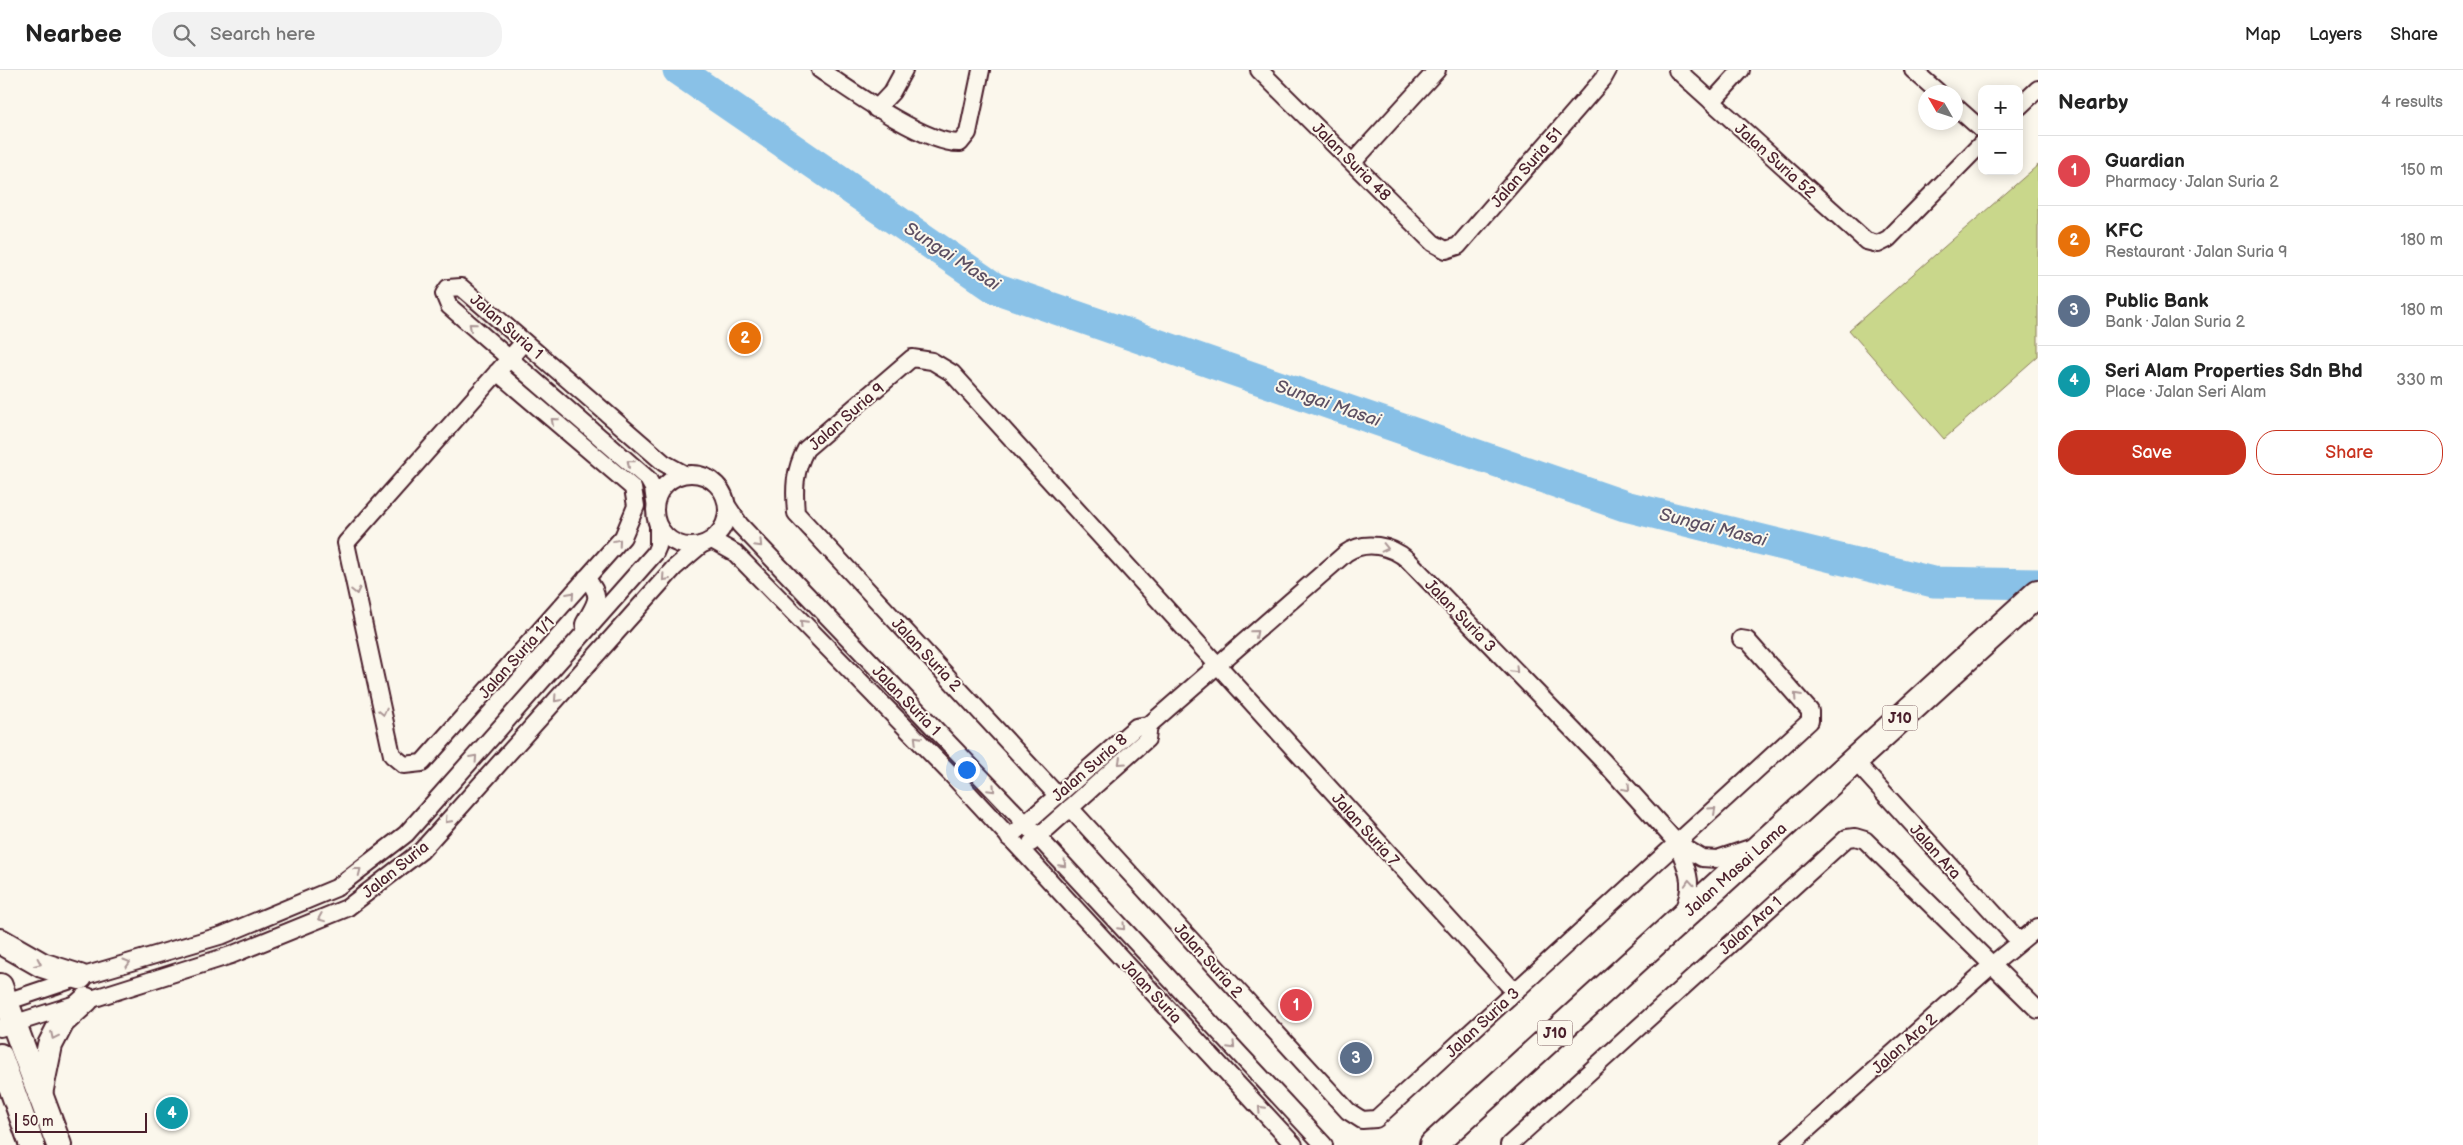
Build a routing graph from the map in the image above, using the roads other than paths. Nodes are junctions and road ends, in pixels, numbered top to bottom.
1 (820, 70) edge
2 (904, 70) edge
3 (981, 70) edge
4 (1437, 70) edge
5 (1677, 70) edge
6 (1741, 70) edge
7 (1913, 70) edge
8 (1264, 72) edge
9 (1605, 74) edge
10 (1930, 85) edge
11 (2038, 89) edge
12 (1712, 102) junction
13 (2023, 103) edge
14 (876, 108) junction
15 (1963, 113) edge
16 (1978, 126) edge
17 (1978, 147) edge
18 (1352, 162) junction
19 (1446, 250) joint
20 (524, 342) junction
21 (509, 358) junction
22 (912, 358) joint
23 (497, 372) junction
24 (684, 474) junction
25 (655, 502) junction
26 (728, 507) junction
27 (796, 513) joint
28 (658, 526) junction
29 (706, 543) junction
30 (586, 578) junction
31 (2038, 593) edge
32 (1741, 639) dead end
33 (573, 646) junction
34 (1218, 665) junction
35 (1149, 725) junction
36 (1854, 760) junction
37 (1057, 795) junction
38 (1070, 808) junction
39 (1025, 824) junction
40 (1038, 837) junction
41 (1010, 838) junction
42 (1677, 843) junction
43 (1763, 844) junction
44 (1022, 851) junction
45 (1088, 891) joint
46 (1678, 921) junction
47 (2038, 927) edge
48 (0, 941) edge
49 (2019, 942) junction
50 (1993, 964) junction
51 (80, 977) junction
52 (1515, 992) junction
53 (86, 1000) junction
54 (4, 1009) edge
55 (2038, 1010) edge
56 (0, 1056) edge
57 (40, 1096) junction
58 (9, 1098) edge
59 (1348, 1111) joint
60 (32, 1145) edge
61 (59, 1145) edge
62 (1294, 1145) edge
63 (1324, 1145) edge
64 (1432, 1145) edge
65 (1509, 1145) edge
66 (1790, 1145) edge

1 - 14 street
2 - 14 street
3 - 14 street
4 - 18 street
5 - 12 street, Jalan Suria 52
6 - 12 street
7 - 10 street
8 - 18 street, Jalan Suria 48
9 - 19 street, Jalan Suria 51
11 - 13 street
12 - 17 street, Jalan Suria 52
15 - 16 street
18 - 19 street, Jalan Suria 48
20 - 21 street
21 -> 20 street, Jalan Suria 1
20 - 24 street, Jalan Suria 1
21 - 23 street
25 -> 21 street, Jalan Suria 1
22 - 27 street, Jalan Suria 9
22 - 34 street, Jalan Suria 7
30 -> 23 street, Jalan Suria 1/1
23 -> 30 street, Jalan Suria 1/1
24 - 25 street
24 - 26 street
25 - 28 street
26 - 29 street
26 -> 39 street, Jalan Suria 1
27 - 37 street, Jalan Suria 2
28 - 29 street
28 - 33 street, Jalan Suria
41 -> 29 street, Jalan Suria 1
29 -> 53 street, Jalan Suria
30 - 33 street
31 - 36 main road, Jalan Masai Lama / J10
42 -> 32 street, Jalan Suria 3
51 -> 33 street, Jalan Suria
34 - 35 street, Jalan Suria 8
34 -> 42 street, Jalan Suria 3
34 - 52 street, Jalan Suria 7
35 - 37 street, Jalan Suria 8
35 -> 38 street
36 - 43 main road, Jalan Masai Lama / J10
36 - 49 street, Jalan Ara
37 - 39 street, Jalan Suria 8
38 - 40 street
38 - 59 street, Jalan Suria 2
39 - 40 street, Jalan Suria 1
39 - 41 street, Jalan Suria 8
40 - 44 street
40 -> 45 street, Jalan Suria 1
41 - 44 street, Jalan Suria
42 - 43 street, Jalan Suria 3
46 -> 42 street
42 - 52 street, Jalan Suria 3
43 - 46 main road, Jalan Masai Lama / J10
62 -> 44 street, Jalan Suria
45 -> 63 street, Jalan Suria
46 - 64 main road, Jalan Masai Lama / J10
47 - 49 street, Jalan Ara 2
48 -> 51 main road
49 - 50 street, Jalan Ara 2
50 - 55 street, Jalan Ara 1
50 - 65 street, Jalan Ara 1
50 - 66 street, Jalan Ara 2
51 - 54 street, Jalan Suria
52 - 59 street, Jalan Suria 3
53 - 54 street, Jalan Suria
53 -> 57 main road
54 - 57 main road
56 - 58 main road
57 - 61 main road
58 - 60 main road

